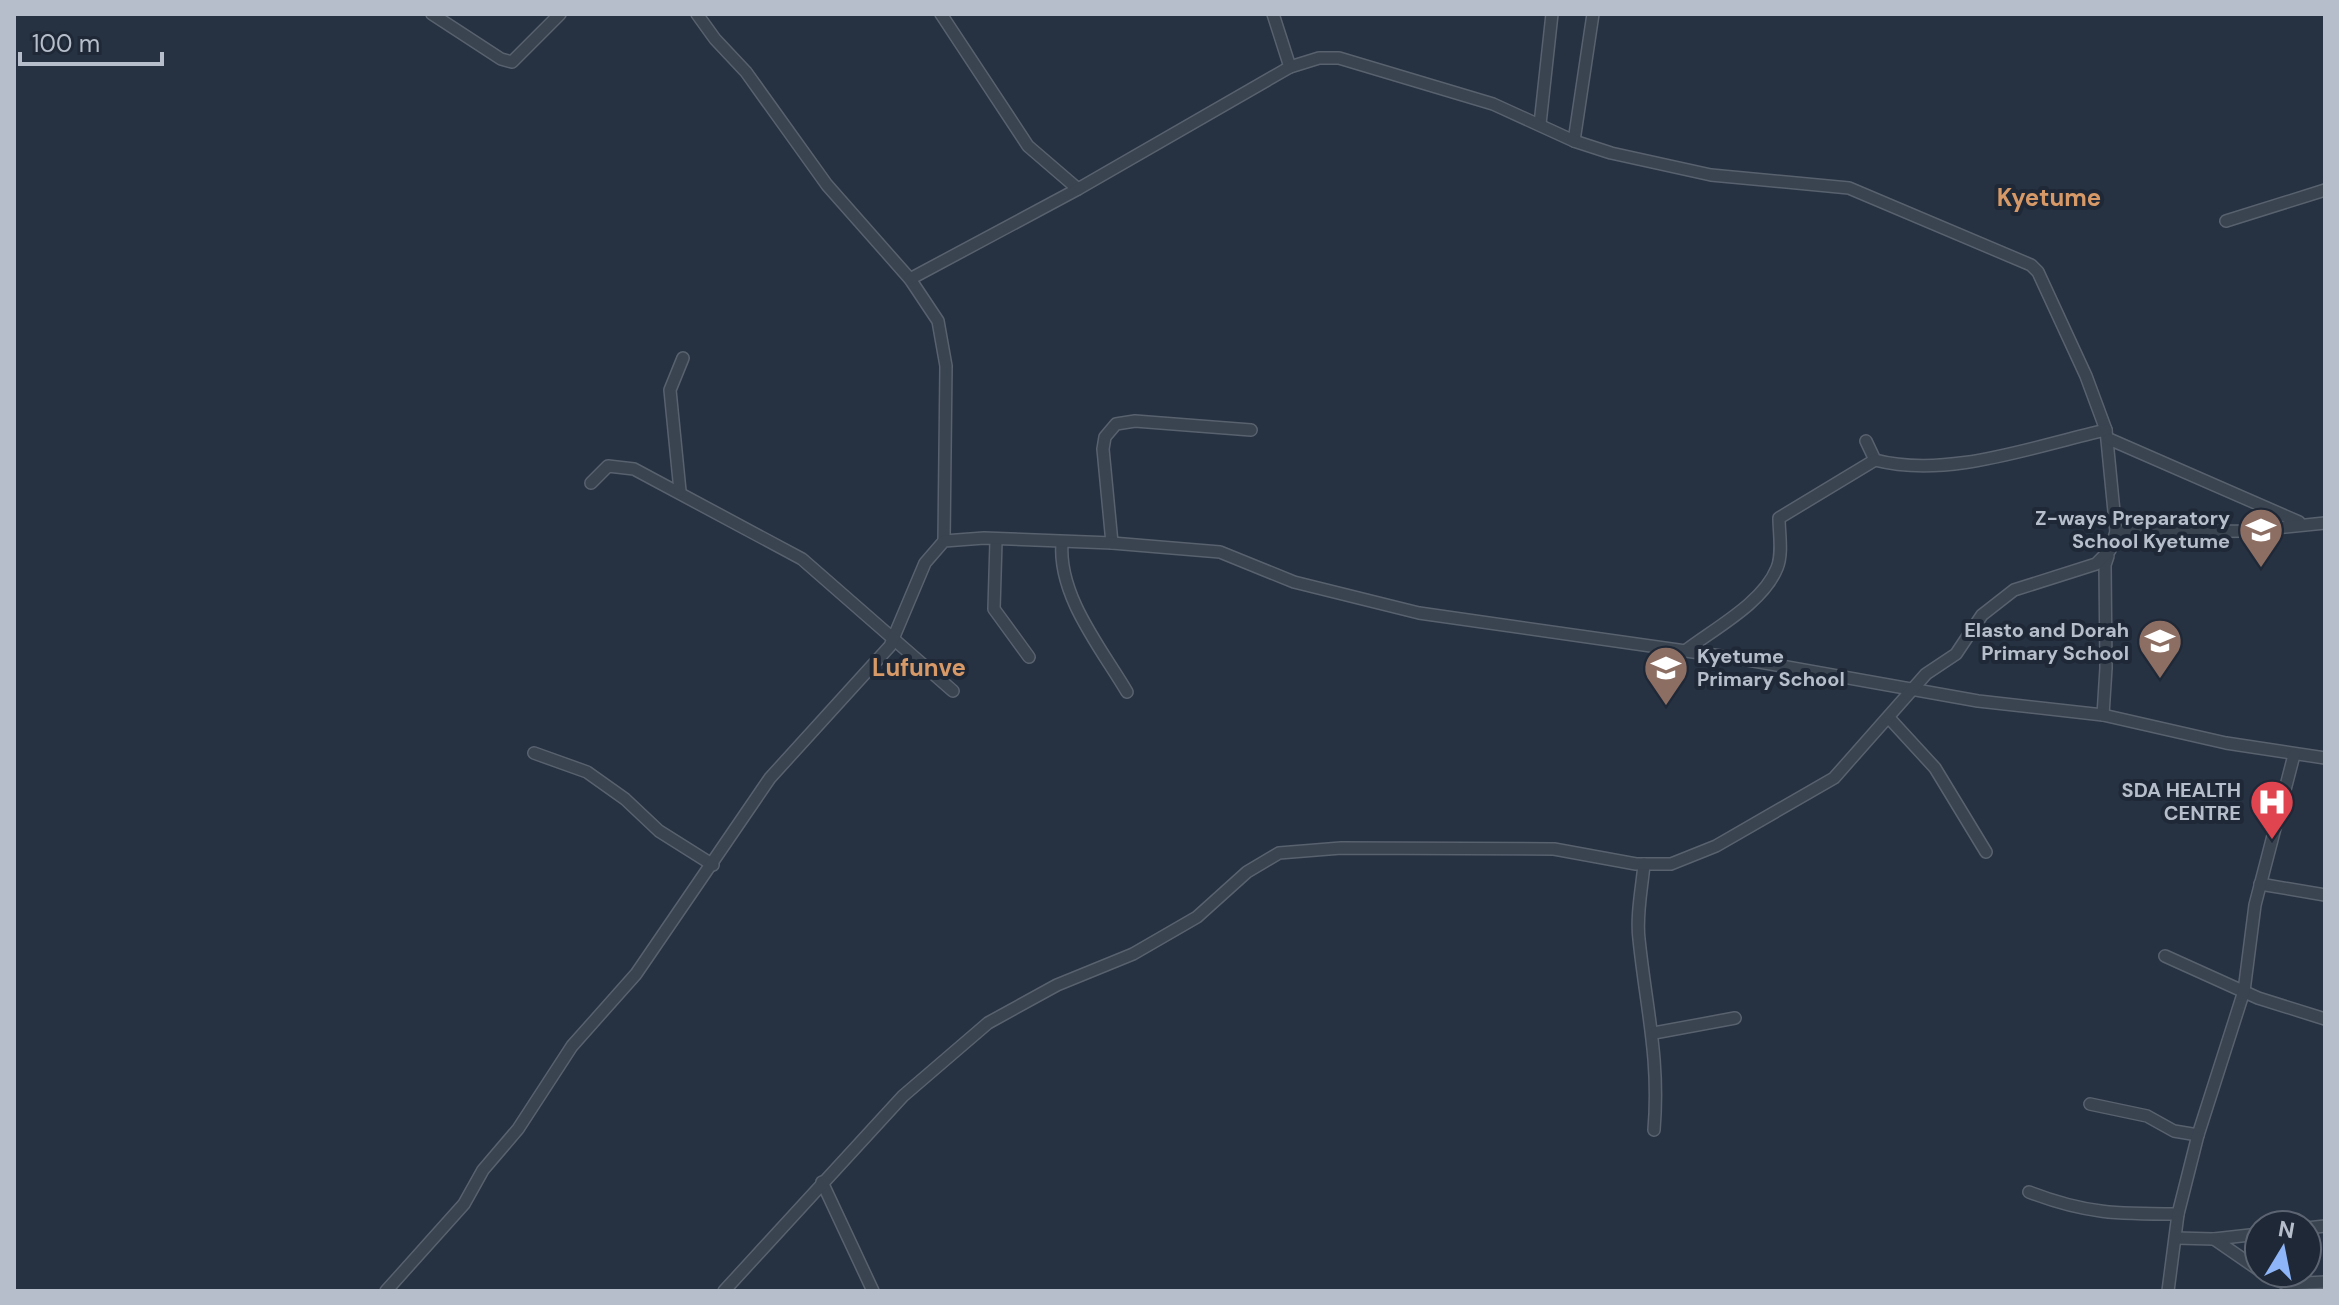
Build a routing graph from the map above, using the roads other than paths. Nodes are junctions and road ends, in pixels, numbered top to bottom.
1 (432, 14) edge
2 (560, 14) edge
3 (697, 14) edge
4 (941, 14) edge
5 (1273, 14) edge
6 (1552, 14) edge
7 (1593, 14) edge
8 (1290, 67) junction
9 (1540, 124) junction
10 (1574, 141) junction
11 (1078, 189) junction
12 (2325, 190) edge
13 (2226, 221) dead end
14 (910, 279) junction
15 (683, 358) dead end
16 (1251, 430) dead end
17 (2107, 434) junction
18 (1866, 441) dead end
19 (1875, 460) junction
20 (591, 483) dead end
21 (680, 491) junction
22 (2325, 523) edge
23 (2304, 524) junction
24 (2116, 532) junction
25 (944, 541) junction
26 (996, 541) junction
27 (1062, 543) junction
28 (1112, 543) junction
29 (2110, 550) junction
30 (894, 636) junction
31 (1685, 651) junction
32 (1029, 657) dead end
33 (1912, 690) junction
34 (953, 691) dead end
35 (1127, 692) dead end
36 (2103, 715) junction
37 (1890, 719) junction
38 (534, 753) dead end
39 (2294, 755) junction
40 (2325, 758) edge
41 (1986, 852) dead end
42 (1644, 864) junction
43 (713, 865) junction
44 (2260, 884) junction
45 (2325, 895) edge
46 (2165, 956) dead end
47 (2244, 991) junction
48 (1735, 1018) dead end
49 (2325, 1019) edge
50 (1654, 1033) junction
51 (2090, 1104) dead end
52 (1654, 1130) dead end
53 (2198, 1135) junction
54 (822, 1182) junction
55 (2029, 1192) dead end
56 (2178, 1214) junction
57 (2243, 1236) edge
58 (2176, 1238) junction
59 (2214, 1239) junction
60 (2243, 1259) edge
61 (386, 1291) edge
62 (724, 1291) edge
63 (873, 1291) edge
64 (2168, 1291) edge

1 - 2 street
3 - 14 street
4 - 11 street
5 - 8 street
6 - 9 street
7 - 10 street
8 - 9 street
8 - 11 street
9 - 10 street
10 - 17 street
11 - 14 street
12 - 13 street
14 - 25 street
15 - 21 street
16 - 28 street
17 - 19 street
17 - 23 street
17 - 24 street
18 - 19 street
19 - 31 street
20 - 21 street
21 - 30 street
22 - 23 street
23 - 24 street
24 - 29 street
25 - 26 street
25 - 30 street
26 - 27 street
26 - 32 street
27 - 28 street
27 - 35 street
28 - 31 street
29 - 33 street
29 - 36 street
30 - 34 street
30 - 43 street
31 - 33 street
33 - 36 street
33 - 37 street
36 - 39 street
37 - 41 street
37 - 42 street
38 - 43 street
39 - 40 street
39 - 44 street
42 - 50 street
42 - 54 street
43 - 61 street
44 - 45 street
44 - 47 street
46 - 47 street
47 - 49 street
47 - 53 street
48 - 50 street
50 - 52 street
51 - 53 street
53 - 56 street
54 - 62 street
54 - 63 street
55 - 56 street
56 - 58 street
57 - 59 street
58 - 59 street
58 - 64 street
59 - 60 street

